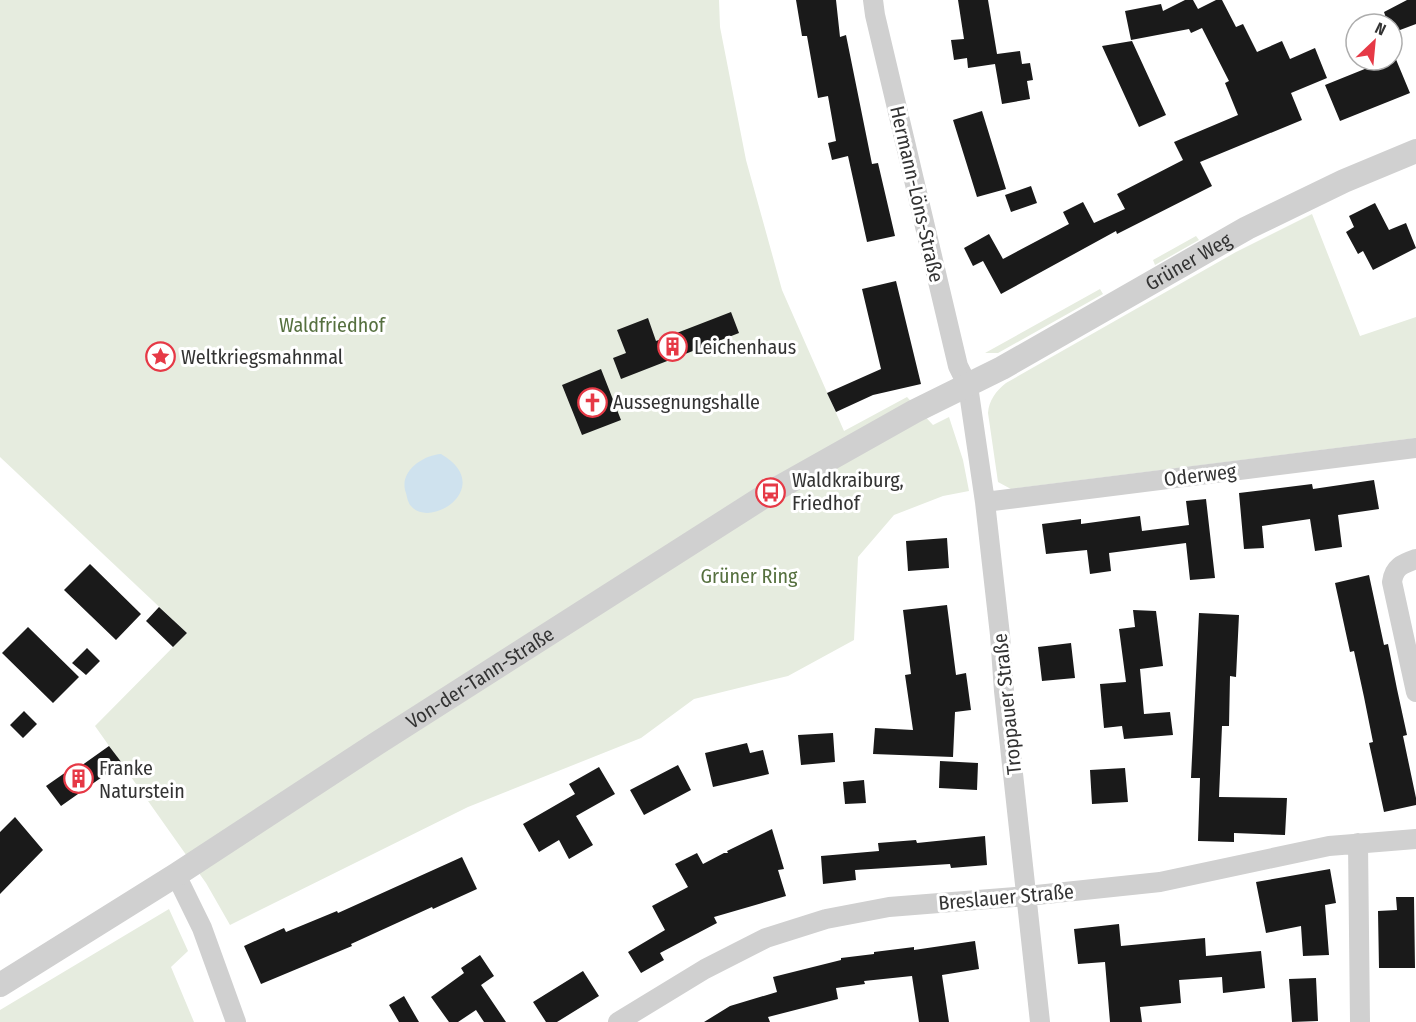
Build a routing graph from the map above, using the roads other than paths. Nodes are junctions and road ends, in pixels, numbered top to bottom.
1 (873, 0) edge
2 (1416, 151) edge
3 (968, 386) junction
4 (1416, 448) edge
5 (985, 502) junction
6 (1416, 559) edge
7 (1416, 692) edge
8 (1416, 839) edge
9 (1358, 843) junction
10 (176, 874) junction
11 (1027, 896) junction
12 (0, 985) edge
13 (236, 1022) edge
14 (618, 1022) edge
15 (1040, 1022) edge
16 (1360, 1022) edge

1 - 3 street, Hermann-Löns-Straße
2 - 3 street, Grüner Weg
3 - 5 street, Troppauer Straße
3 - 10 street, Von-der-Tann-Straße
4 - 5 street, Oderweg
5 - 11 street, Troppauer Straße
6 - 7 street
8 - 9 street, Breslauer Straße
9 - 11 street, Breslauer Straße
9 - 16 street
10 - 12 street, Von-der-Tann-Straße
10 - 13 street
11 - 14 street, Breslauer Straße
11 - 15 street, Troppauer Straße

